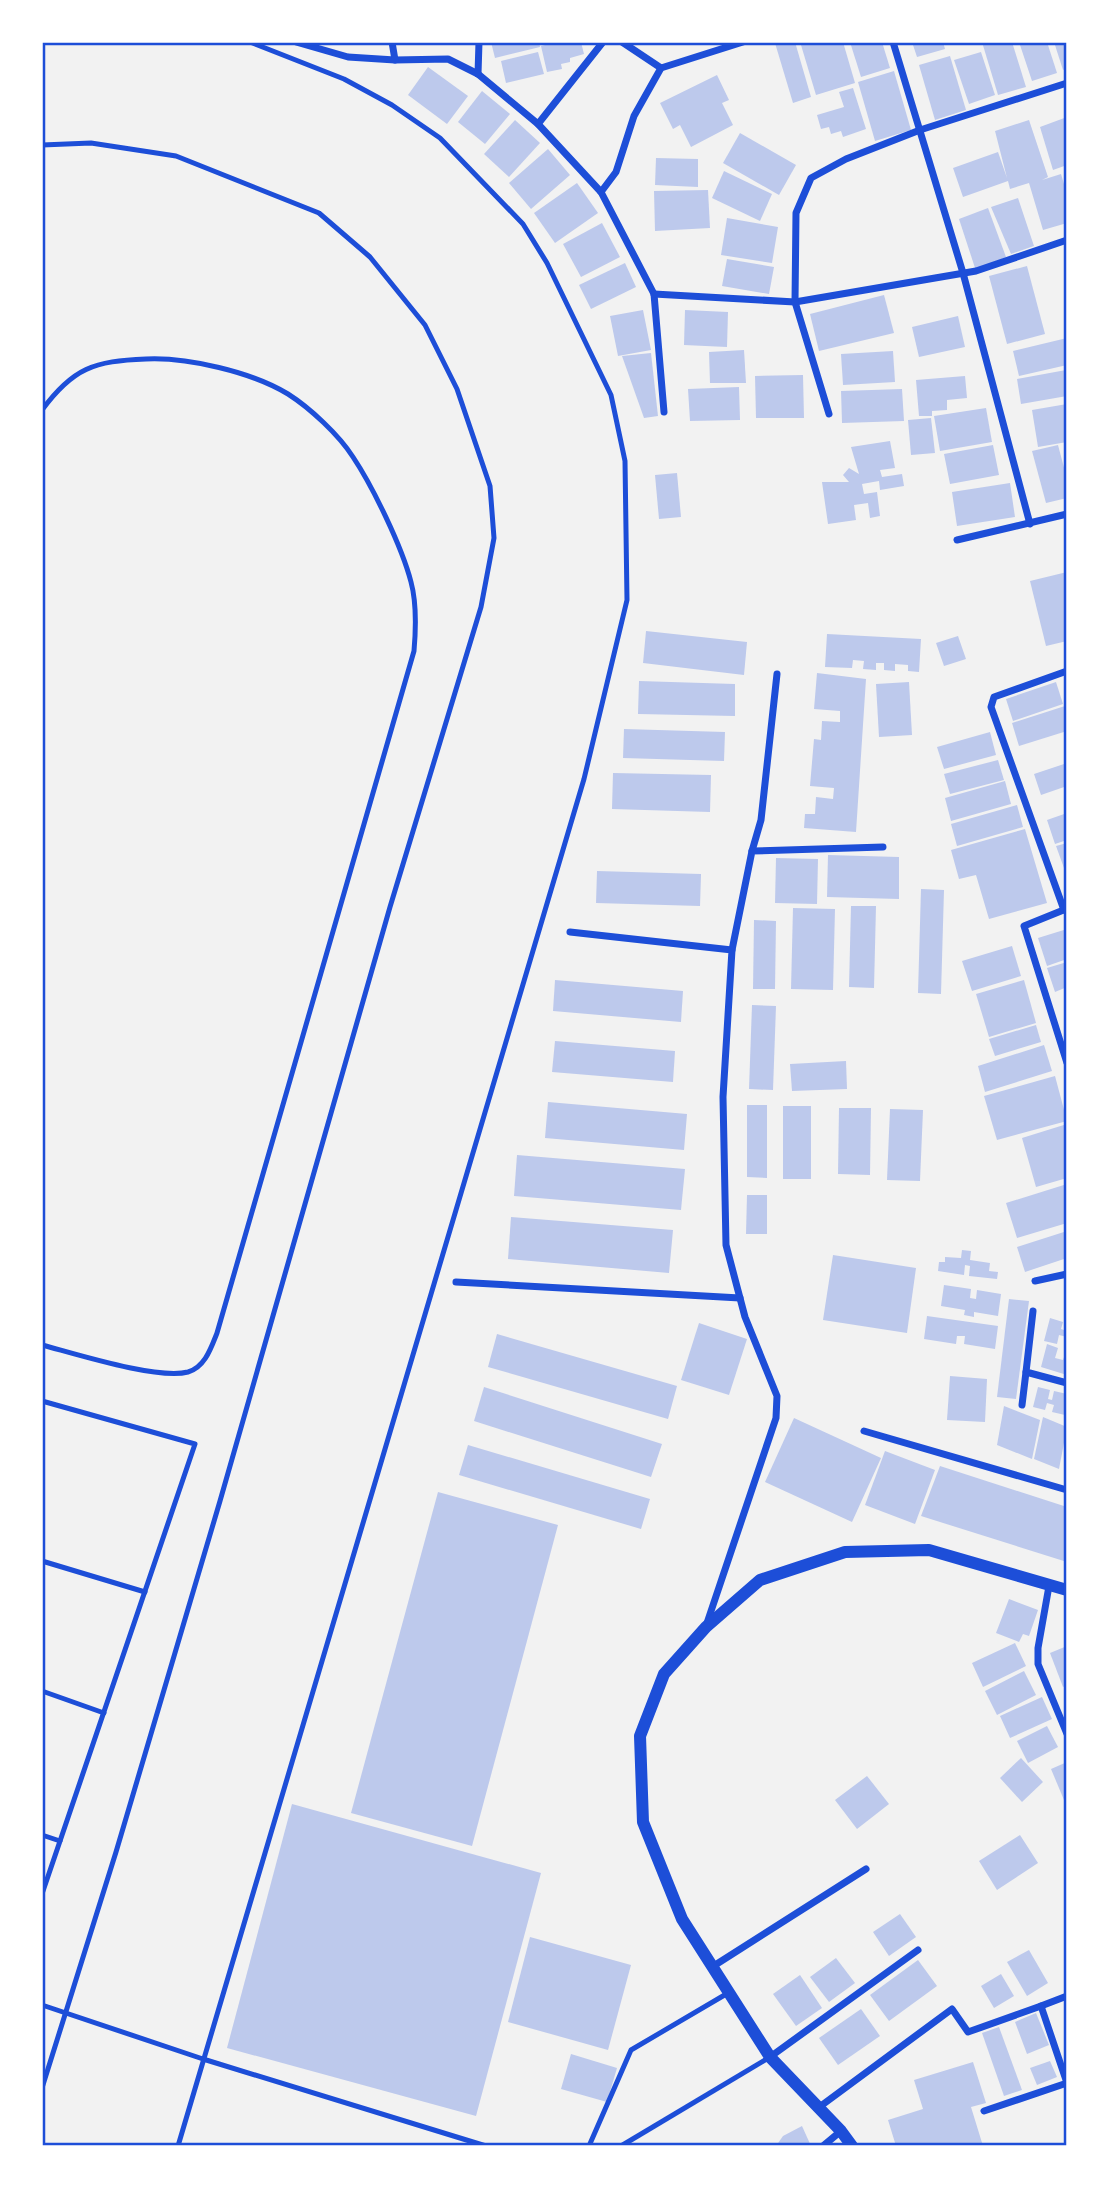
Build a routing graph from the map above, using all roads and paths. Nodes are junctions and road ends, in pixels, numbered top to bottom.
1 (250, 42) edge
2 (296, 42) edge
3 (392, 42) edge
4 (479, 42) edge
5 (603, 42) edge
6 (622, 42) edge
7 (743, 42) edge
8 (893, 42) edge
9 (395, 60) junction
10 (661, 68) junction
11 (478, 74) junction
12 (1067, 83) edge
13 (538, 124) junction
14 (920, 130) junction
15 (42, 145) edge
16 (601, 192) junction
17 (1067, 240) edge
18 (963, 273) junction
19 (654, 294) junction
20 (795, 302) junction
21 (42, 410) edge
22 (664, 412) dead end
23 (829, 414) dead end
24 (1067, 514) edge
25 (1030, 524) junction
26 (957, 540) dead end
27 (1067, 671) edge
28 (777, 674) dead end
29 (883, 847) dead end
30 (752, 851) junction
31 (1065, 910) edge
32 (570, 932) dead end
33 (732, 950) junction
34 (1067, 1063) edge
35 (1067, 1274) edge
36 (1035, 1281) dead end
37 (456, 1282) dead end
38 (740, 1298) junction
39 (1033, 1311) dead end
40 (42, 1346) edge
41 (1026, 1372) junction
42 (1067, 1383) edge
43 (42, 1401) edge
44 (1022, 1405) dead end
45 (864, 1431) dead end
46 (1067, 1490) edge
47 (42, 1561) edge
48 (1049, 1586) junction
49 (1067, 1590) edge
50 (145, 1592) junction
51 (706, 1627) junction
52 (42, 1691) edge
53 (104, 1713) junction
54 (1067, 1734) edge
55 (42, 1835) edge
56 (60, 1841) junction
57 (866, 1869) dead end
58 (42, 1894) edge
59 (918, 1950) dead end
60 (712, 1967) junction
61 (729, 1992) junction
62 (1067, 1996) edge
63 (42, 2005) edge
64 (1041, 2006) junction
65 (65, 2014) junction
66 (770, 2057) junction
67 (203, 2059) junction
68 (1067, 2083) edge
69 (42, 2088) edge
70 (818, 2108) junction
71 (984, 2111) dead end
72 (841, 2131) junction
73 (178, 2146) edge
74 (486, 2146) edge
75 (589, 2146) edge
76 (621, 2146) edge
77 (823, 2146) edge
78 (852, 2146) edge

1 - 67 lane
2 - 9 street
3 - 9 street
4 - 11 street
5 - 13 street
6 - 10 street
7 - 10 street
8 - 14 street
9 - 11 street
10 - 16 street
11 - 13 street
12 - 14 street
13 - 16 street
14 - 18 street
14 - 20 street
15 - 65 lane
16 - 19 street
17 - 18 street
18 - 20 street
18 - 25 street
19 - 20 street
19 - 22 street
20 - 23 street
21 - 40 lane
24 - 25 street
25 - 26 street
27 - 31 street
28 - 30 street
29 - 30 street
30 - 33 street
31 - 34 street
32 - 33 street
33 - 38 street
35 - 36 street
37 - 38 street
38 - 51 street
39 - 41 street
41 - 42 street
41 - 44 street
43 - 50 lane
45 - 46 street
47 - 50 lane
48 - 49 street
48 - 51 street
48 - 54 street
50 - 53 lane
51 - 60 street
52 - 53 lane
53 - 56 lane
55 - 56 lane
56 - 58 lane
57 - 60 street
59 - 66 street
60 - 61 street
61 - 66 street
61 - 75 lane
62 - 64 street
63 - 65 lane
64 - 68 street
64 - 70 street
65 - 67 lane
65 - 69 lane
66 - 70 street
66 - 76 lane
67 - 73 lane
67 - 74 lane
68 - 71 street
70 - 72 street
72 - 77 street
72 - 78 street

